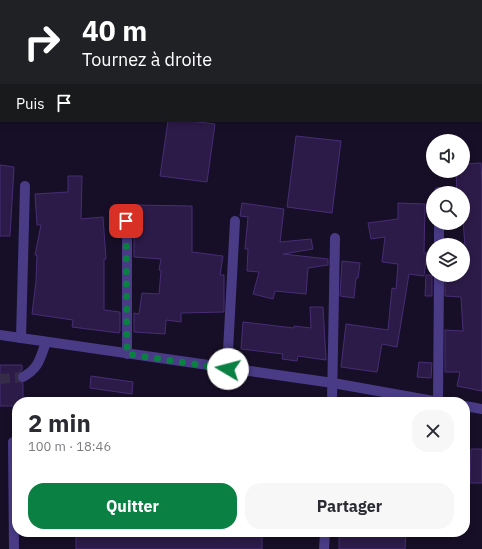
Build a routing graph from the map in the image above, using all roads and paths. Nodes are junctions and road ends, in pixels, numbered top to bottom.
1 (25, 186) dead end
2 (126, 221) dead end
3 (235, 221) dead end
4 (334, 238) dead end
5 (439, 282) edge
6 (0, 335) edge
7 (21, 338) junction
8 (46, 342) junction
9 (127, 354) junction
10 (228, 369) junction
11 (23, 377) tunnel mouth
12 (333, 383) junction
13 (332, 397) edge
14 (410, 397) edge
15 (438, 397) edge
16 (470, 407) edge
17 (482, 409) edge
18 (14, 537) edge
19 (325, 537) edge
20 (14, 549) edge
21 (324, 549) edge

1 - 7 street
2 - 9 street
3 - 10 street
4 - 12 street
5 - 15 street
6 - 7 street
7 - 8 street
8 - 9 street
8 - 11 street
9 - 10 street
10 - 12 street
12 - 13 street
12 - 14 street
16 - 17 street
18 - 20 street
19 - 21 street

